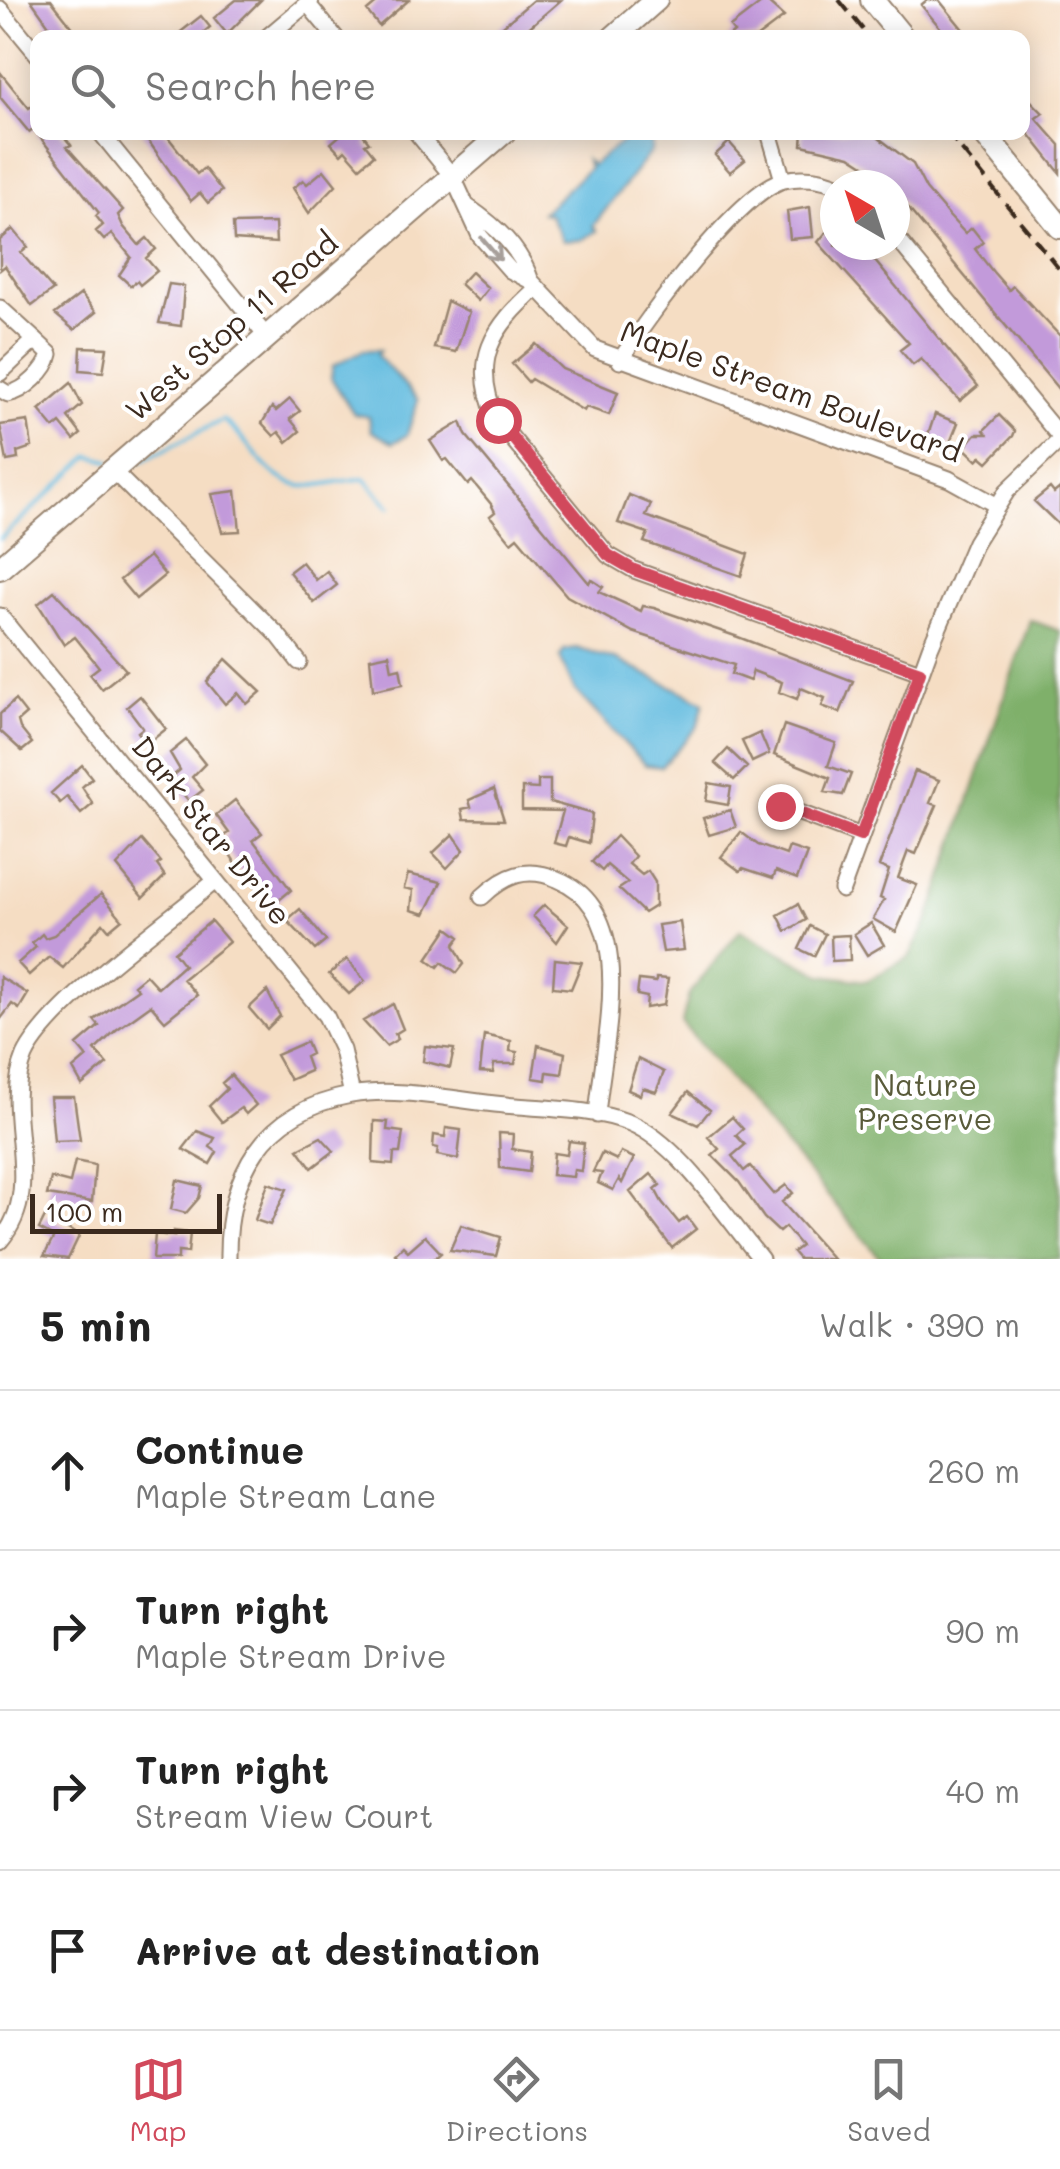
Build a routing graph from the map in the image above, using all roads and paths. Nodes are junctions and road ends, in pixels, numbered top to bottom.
1 (656, 0) edge
2 (872, 0) edge
3 (309, 2) edge
4 (0, 9) edge
5 (276, 30) edge
6 (330, 30) edge
7 (622, 30) edge
8 (897, 30) edge
9 (30, 45) edge
10 (107, 140) edge
11 (423, 140) edge
12 (495, 140) edge
13 (770, 140) edge
14 (989, 140) edge
15 (453, 177) junction
16 (783, 180) junction
17 (820, 181) edge
18 (1060, 226) edge
19 (910, 254) edge
20 (534, 284) junction
21 (0, 308) edge
22 (266, 336) junction
23 (35, 340) junction
24 (620, 361) junction
25 (0, 373) edge
26 (0, 389) edge
27 (1060, 439) edge
28 (112, 470) junction
29 (996, 506) junction
30 (0, 568) edge
31 (0, 616) edge
32 (299, 662) dead end
33 (920, 672) junction
34 (780, 806) dead end
35 (861, 836) junction
36 (216, 881) junction
37 (842, 890) dead end
38 (482, 897) dead end
39 (352, 1095) junction
40 (597, 1115) junction
41 (18, 1140) junction
42 (0, 1141) edge
43 (0, 1241) edge
44 (228, 1259) edge
45 (761, 1259) edge

1 - 7 main road
2 - 8 main road
3 - 5 street
3 - 6 street
4 - 9 street
10 - 22 street
11 - 15 street, Maple Stream Boulevard
12 - 15 main road, West Stop 11 Road
13 - 16 street
14 - 18 main road
15 - 20 street, Maple Stream Boulevard
15 - 22 main road, West Stop 11 Road
16 - 17 street
16 - 24 street
19 - 27 street
20 - 24 street, Maple Stream Boulevard
20 - 33 street
21 - 23 street
22 - 28 main road, West Stop 11 Road
23 - 25 street
23 - 26 street
24 - 29 street, Maple Stream Boulevard
27 - 29 street
28 - 30 main road, West Stop 11 Road
28 - 32 street
29 - 33 street
31 - 36 street, Dark Star Drive
33 - 35 street
34 - 35 street
35 - 37 street
36 - 39 street, Dark Star Drive
36 - 41 street
38 - 40 street
39 - 40 street
39 - 44 street
40 - 45 street
41 - 42 street
41 - 43 street

